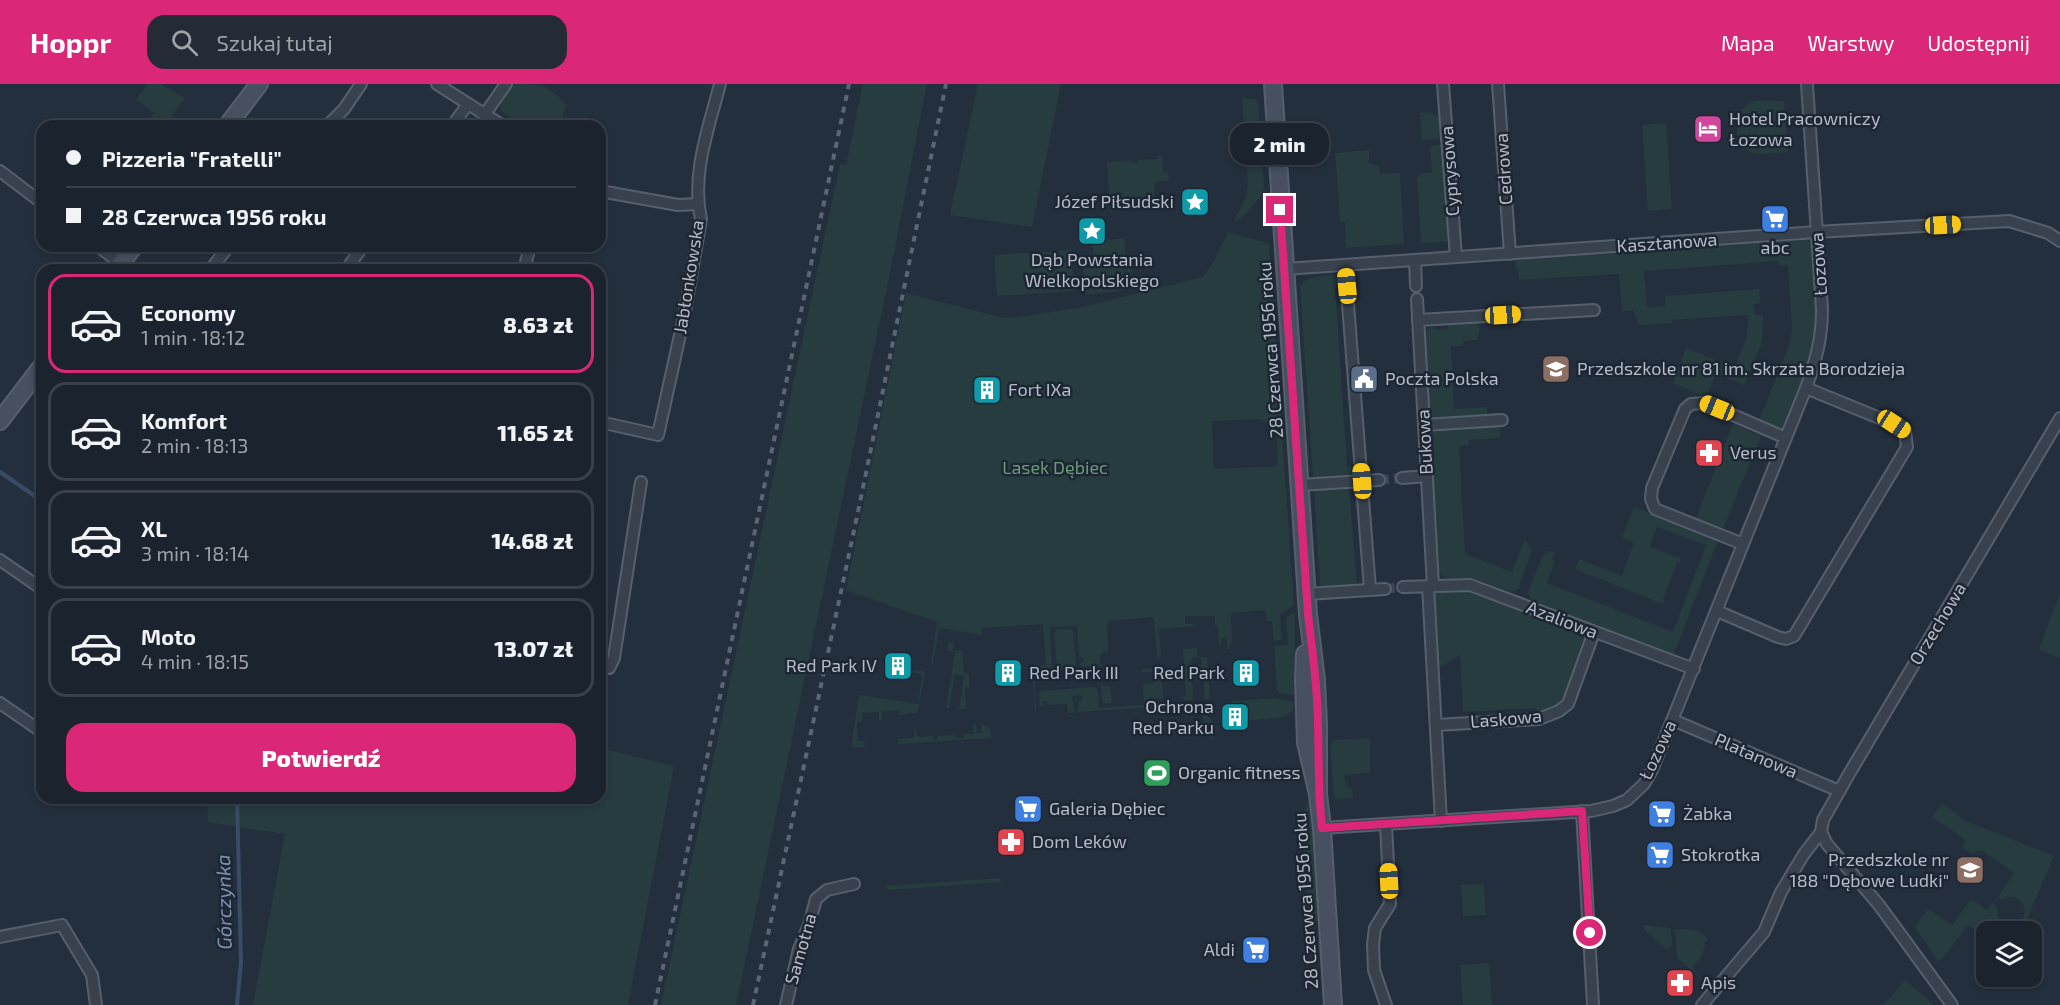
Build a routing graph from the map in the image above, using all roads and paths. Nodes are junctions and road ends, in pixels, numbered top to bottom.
1 (259, 84) edge
2 (361, 84) edge
3 (437, 84) edge
4 (506, 84) edge
5 (720, 84) edge
6 (1273, 84) edge
7 (1443, 84) edge
8 (1498, 84) edge
9 (1807, 84) edge
10 (468, 104) junction
11 (485, 114) junction
12 (232, 120) edge
13 (333, 120) edge
14 (456, 120) edge
15 (494, 120) edge
16 (0, 171) edge
17 (606, 192) edge
18 (36, 198) edge
19 (698, 204) junction
20 (1817, 232) junction
21 (2060, 241) edge
22 (104, 252) edge
23 (129, 252) edge
24 (225, 252) edge
25 (1510, 254) junction
26 (1456, 257) junction
27 (1415, 260) junction
28 (115, 264) edge
29 (120, 264) edge
30 (215, 264) edge
31 (1345, 265) junction
32 (1285, 269) junction
33 (1416, 286) dead end
34 (1417, 298) dead end
35 (1594, 310) dead end
36 (1418, 320) junction
37 (36, 374) edge
38 (1806, 388) junction
39 (2060, 418) edge
40 (1502, 420) dead end
41 (0, 421) edge
42 (606, 423) edge
43 (1424, 425) junction
44 (1786, 438) junction
45 (1427, 477) junction
46 (1402, 478) tunnel mouth
47 (1379, 480) tunnel mouth
48 (1362, 481) junction
49 (641, 482) dead end
50 (1300, 485) junction
51 (1743, 544) junction
52 (0, 560) edge
53 (36, 585) edge
54 (1431, 586) junction
55 (1403, 587) tunnel mouth
56 (1370, 589) junction
57 (1385, 589) tunnel mouth
58 (1307, 594) junction
59 (1717, 611) junction
60 (1594, 632) junction
61 (606, 665) edge
62 (1694, 669) junction
63 (0, 703) edge
64 (1673, 720) junction
65 (1436, 725) junction
66 (36, 728) edge
67 (1839, 791) junction
68 (1582, 811) junction
69 (1442, 821) junction
70 (1386, 825) junction
71 (1322, 828) junction
72 (1821, 832) junction
73 (854, 884) dead end
74 (0, 937) edge
75 (96, 1005) edge
76 (786, 1005) edge
77 (1333, 1005) edge
78 (1386, 1005) edge
79 (1593, 1005) edge
80 (1702, 1005) edge
81 (1952, 1005) edge

1 - 12 street
2 - 13 street
3 - 10 street
4 - 11 street
5 - 19 street, Jabłonkowska
6 - 32 street, 28 Czerwca 1956 roku
7 - 26 street, Cyprysowa
8 - 25 street, Cedrowa
9 - 20 street, Łozowa
10 - 11 street
10 - 14 street
11 - 15 street
16 - 18 street
17 - 19 street
19 - 42 street, Jabłonkowska
20 - 21 street, Kasztanowa
20 - 25 street, Kasztanowa
20 - 38 street, Łozowa
22 - 28 street
23 - 29 street
24 - 30 street
25 - 26 street, Kasztanowa
26 - 27 street, Kasztanowa
27 - 31 street, Kasztanowa
27 - 33 street
31 - 32 street, Kasztanowa
31 - 48 street
32 - 50 street, 28 Czerwca 1956 roku
34 - 36 street, Bukowa
35 - 36 street
36 - 43 street, Bukowa
37 - 41 street
38 - 44 street, Łozowa
38 - 59 street
39 - 67 street, Orzechowa
40 - 43 street
43 - 45 street, Bukowa
44 - 51 street, Łozowa
44 - 51 street
45 - 46 street
45 - 54 street, Bukowa
47 - 48 street
48 - 50 street
48 - 56 street
49 - 61 street
50 - 58 street, 28 Czerwca 1956 roku
51 - 59 street, Łozowa
52 - 53 street
54 - 55 street, Azaliowa
54 - 60 street, Azaliowa
54 - 65 street, Bukowa
56 - 57 street
56 - 58 street
58 - 71 street, 28 Czerwca 1956 roku
59 - 62 street, Łozowa
60 - 62 street, Azaliowa
60 - 65 street, Laskowa
62 - 64 street, Łozowa
63 - 66 street
64 - 67 street, Platanowa
64 - 68 street, Łozowa
65 - 69 street, Bukowa
67 - 72 street, Orzechowa
68 - 69 street, Łozowa
68 - 79 street
69 - 70 street, Łozowa
70 - 71 street, Łozowa
70 - 78 street
71 - 77 street, 28 Czerwca 1956 roku
72 - 80 street, Orzechowa
72 - 81 street
73 - 76 street, Samotna
74 - 75 street

